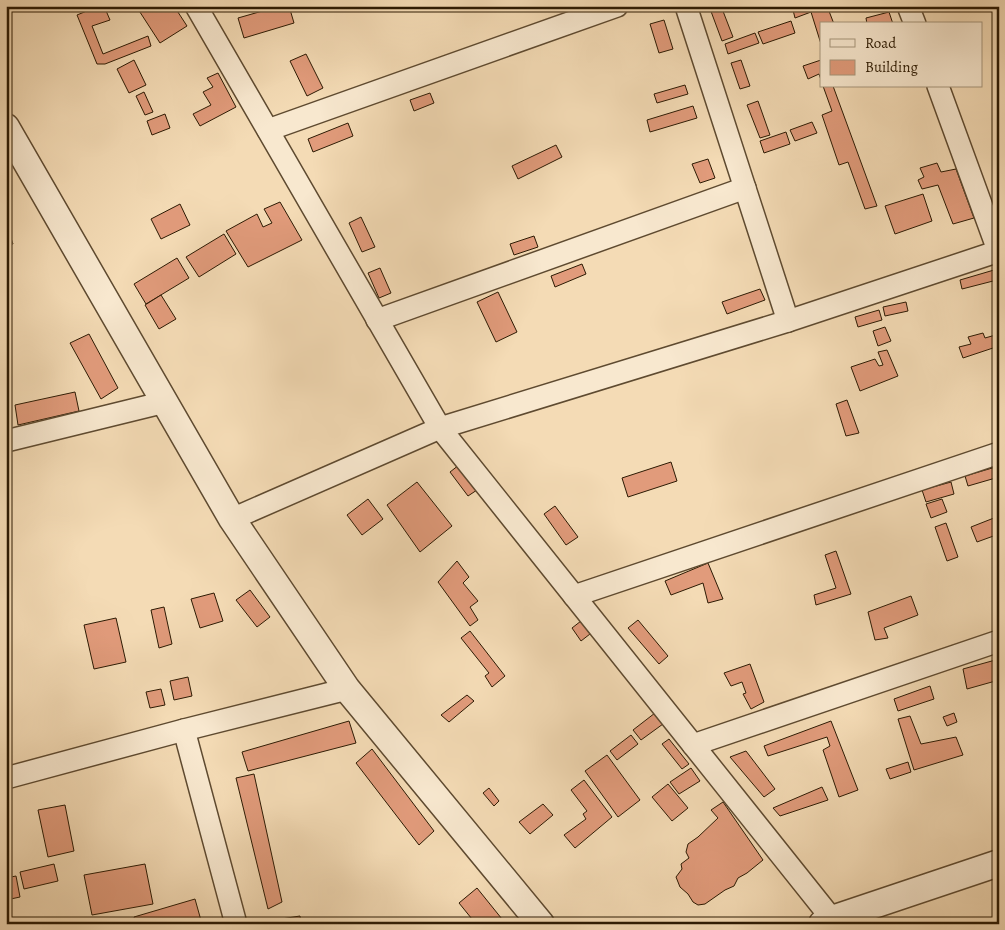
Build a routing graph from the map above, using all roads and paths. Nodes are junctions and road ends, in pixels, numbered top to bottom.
1 (196, 6) edge
2 (617, 6) edge
3 (686, 6) edge
4 (908, 6) edge
5 (913, 22) edge
6 (939, 88) edge
7 (6, 126) edge
8 (268, 130) junction
9 (745, 188) junction
10 (999, 251) edge
11 (377, 320) junction
12 (788, 321) junction
13 (165, 402) junction
14 (440, 428) junction
15 (6, 441) edge
16 (999, 453) edge
17 (232, 519) junction
18 (574, 596) junction
19 (999, 641) edge
20 (347, 689) junction
21 (184, 730) junction
22 (693, 744) junction
23 (6, 778) edge
24 (999, 863) edge
25 (830, 922) edge
26 (236, 924) edge
27 (541, 924) edge

1 - 8 street
2 - 8 street
3 - 9 street
4 - 5 street
6 - 10 street
7 - 13 street
8 - 11 street
9 - 11 street
9 - 12 street
10 - 12 street
11 - 14 street
12 - 14 street
13 - 15 street
13 - 17 street
14 - 17 street
14 - 18 street
16 - 18 street
17 - 20 street
18 - 22 street
19 - 22 street
20 - 21 street
20 - 27 street
21 - 23 street
21 - 26 street
22 - 25 street
24 - 25 street

